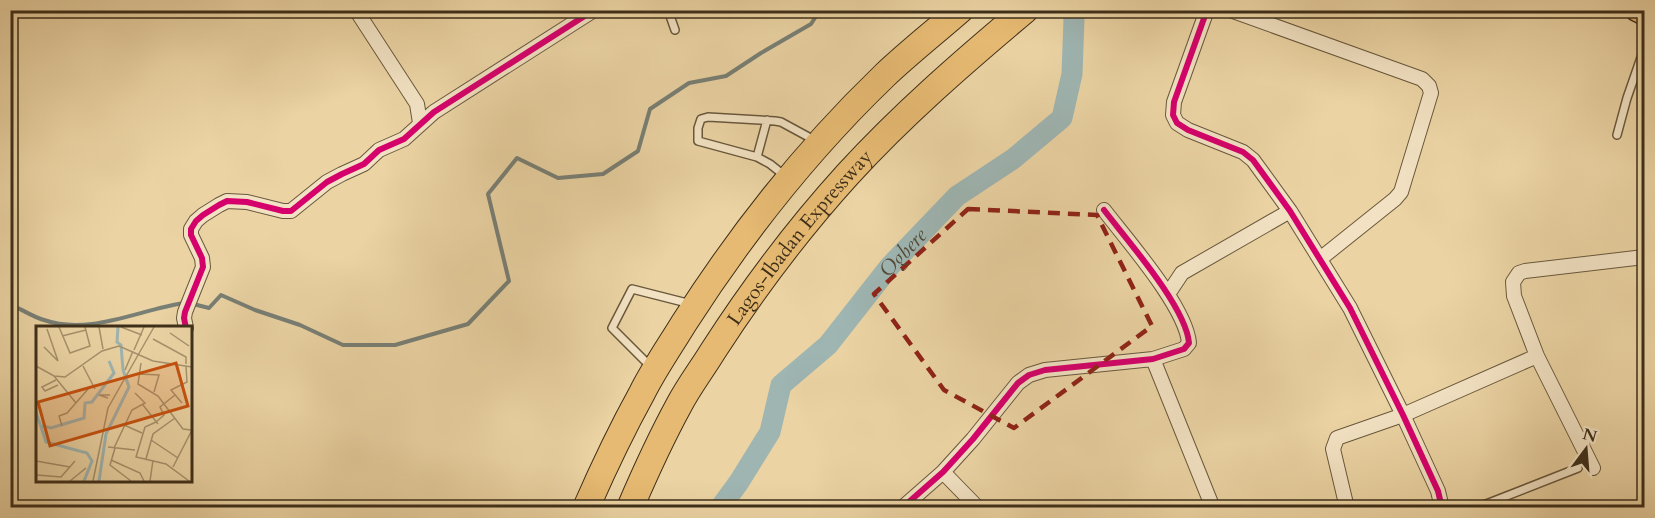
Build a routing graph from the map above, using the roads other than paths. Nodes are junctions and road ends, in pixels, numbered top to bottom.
1 (594, 10) edge
2 (668, 10) edge
3 (960, 10) edge
4 (1025, 10) edge
5 (1207, 10) edge
6 (1230, 10) edge
7 (1636, 10) edge
8 (359, 12) edge
9 (1644, 14) edge
10 (675, 30) dead end
11 (1644, 49) edge
12 (417, 104) junction
13 (434, 112) junction
14 (767, 120) junction
15 (420, 123) junction
16 (1617, 135) dead end
17 (820, 143) junction
18 (757, 157) junction
19 (789, 180) junction
20 (1104, 210) dead end
21 (1290, 212) junction
22 (1644, 257) edge
23 (1320, 259) junction
24 (1168, 294) junction
25 (696, 305) junction
26 (186, 326) edge
27 (1537, 356) junction
28 (1153, 359) junction
29 (655, 371) junction
30 (1403, 415) junction
31 (1578, 468) dead end
32 (1593, 468) dead end
33 (943, 472) junction
34 (586, 507) edge
35 (630, 507) edge
36 (902, 507) edge
37 (978, 507) edge
38 (1213, 507) edge
39 (1347, 507) edge
40 (1442, 507) edge
41 (1476, 507) edge

1 - 13 street
2 - 10 lane
3 - 17 highway, Lagos-Ibadan Expressway
4 - 35 highway, Lagos-Ibadan Expressway
5 - 21 street
6 - 23 street
7 - 9 main road
8 - 12 street
11 - 16 lane
12 - 13 street
12 - 15 street
13 - 15 street
14 - 17 lane
14 - 18 lane
14 - 18 lane
15 - 26 street
17 - 19 highway, Lagos-Ibadan Expressway
18 - 19 lane
19 - 25 highway, Lagos-Ibadan Expressway
20 - 24 street
21 - 23 street
21 - 24 street
22 - 27 street
23 - 30 street
24 - 28 street
25 - 29 highway, Lagos-Ibadan Expressway
25 - 29 lane
27 - 30 street
27 - 32 street
28 - 33 street
28 - 38 street
29 - 34 highway, Lagos-Ibadan Expressway
30 - 39 street
30 - 40 street
31 - 41 lane
33 - 36 street
33 - 37 street

